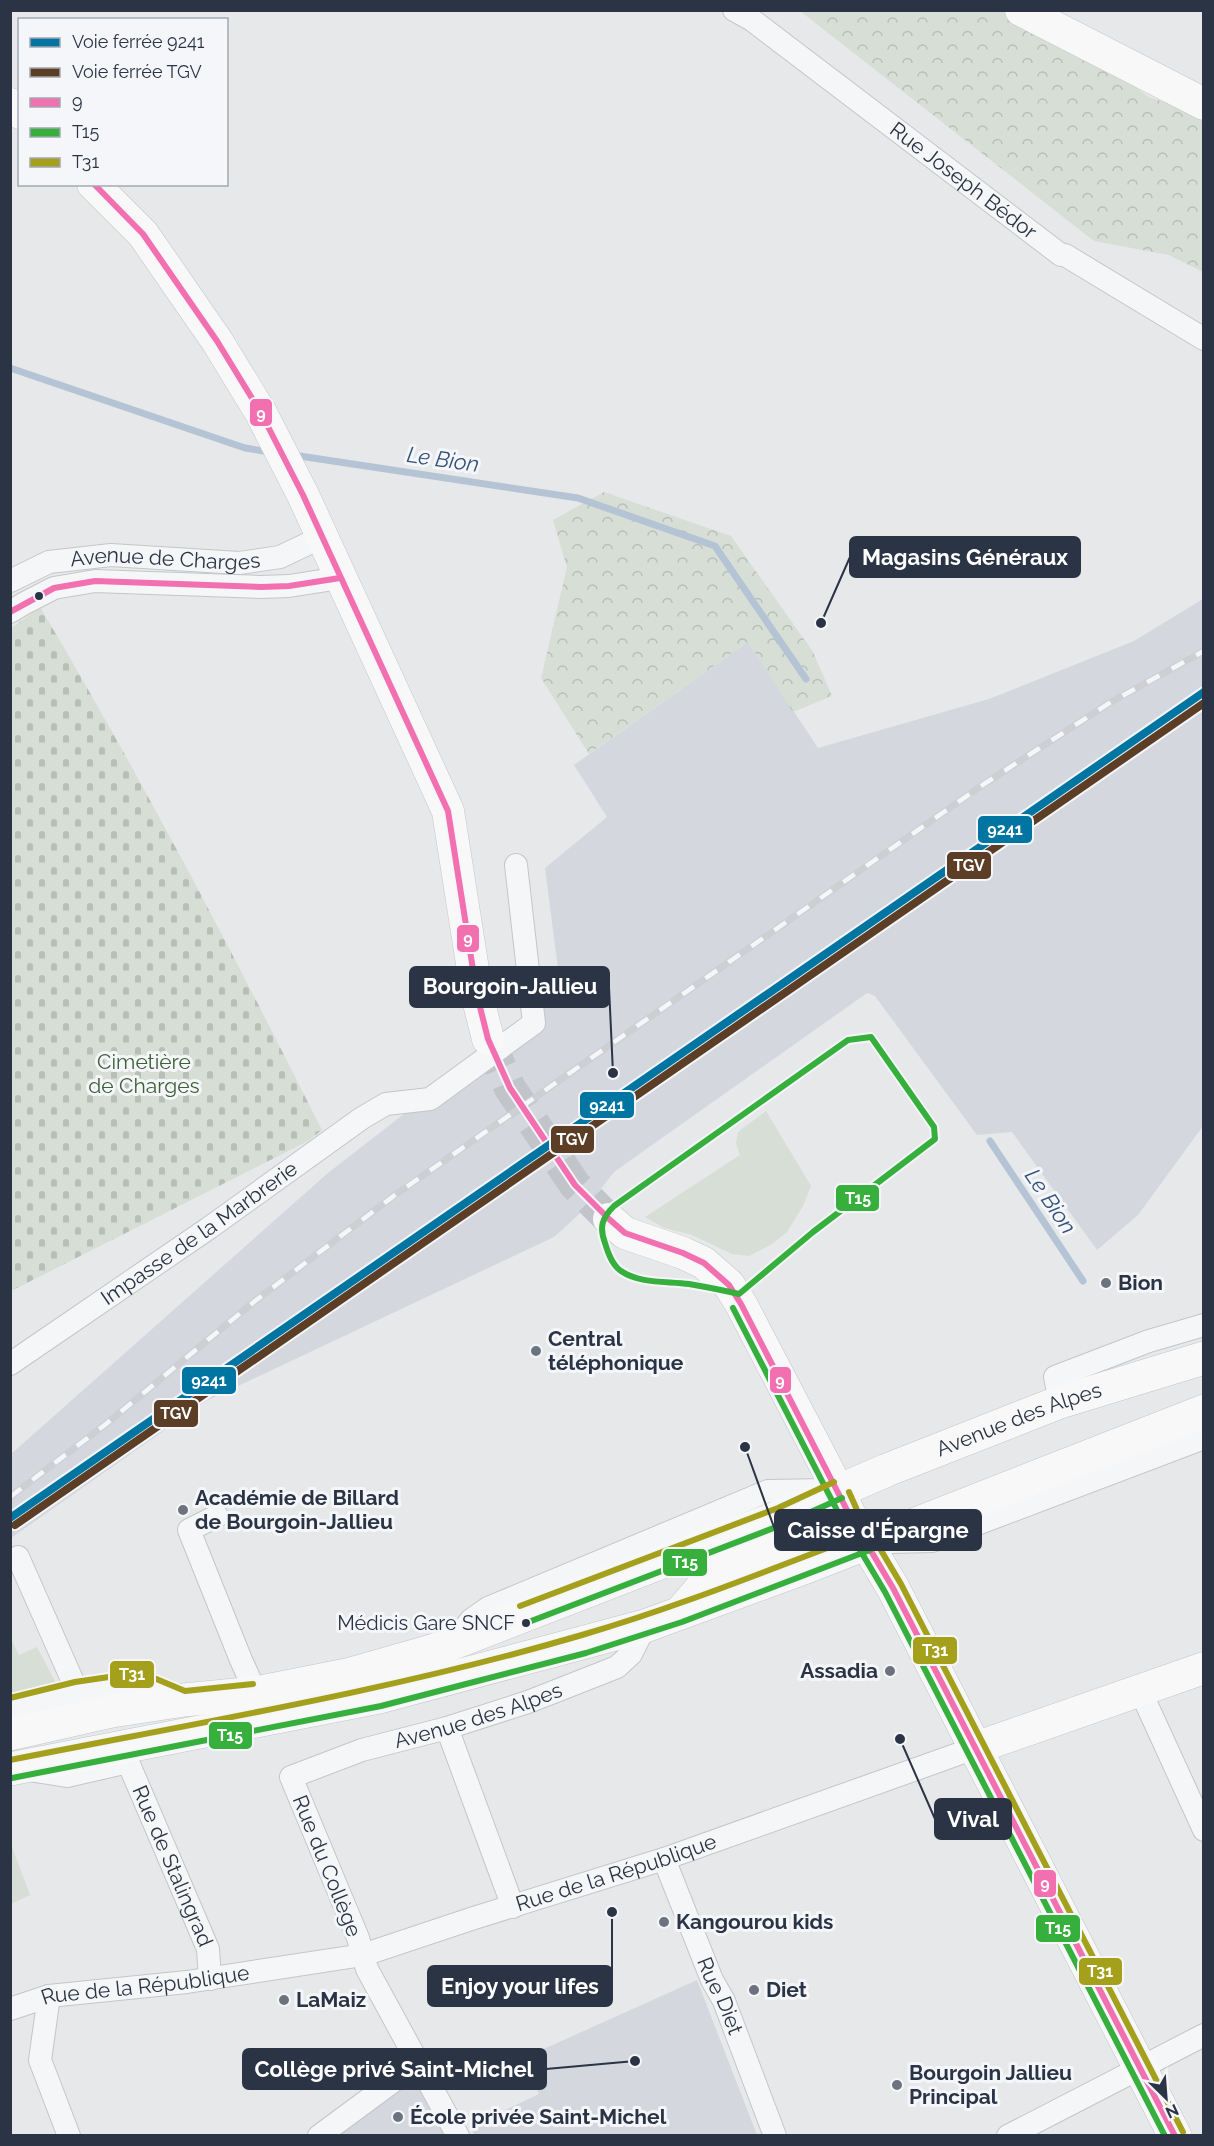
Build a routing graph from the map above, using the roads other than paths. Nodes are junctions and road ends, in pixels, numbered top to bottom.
1 (734, 10) edge
2 (1020, 10) edge
3 (1203, 104) edge
4 (95, 186) edge
5 (1203, 339) edge
6 (322, 537) junction
7 (340, 578) junction
8 (10, 581) edge
9 (10, 612) edge
10 (516, 866) dead end
11 (488, 1039) tunnel mouth
12 (609, 1219) tunnel mouth
13 (1203, 1325) edge
14 (1203, 1358) edge
15 (10, 1364) edge
16 (1060, 1402) junction
17 (1203, 1411) edge
18 (1203, 1438) edge
19 (838, 1490) junction
20 (218, 1516) dead end
21 (867, 1542) junction
22 (18, 1557) dead end
23 (679, 1614) junction
24 (645, 1626) junction
25 (1203, 1668) edge
26 (1140, 1690) junction
27 (77, 1691) junction
28 (256, 1693) junction
29 (184, 1700) junction
30 (10, 1707) edge
31 (447, 1728) junction
32 (10, 1734) edge
33 (975, 1748) junction
34 (13, 1768) edge
35 (291, 1777) joint
36 (1203, 1830) edge
37 (664, 1859) junction
38 (513, 1907) junction
39 (363, 1955) junction
40 (210, 1979) junction
41 (50, 1996) junction
42 (10, 2008) edge
43 (1203, 2035) edge
44 (418, 2063) junction
45 (1140, 2067) junction
46 (69, 2136) edge
47 (319, 2136) edge
48 (458, 2136) edge
49 (775, 2136) edge
50 (1008, 2136) edge
51 (1175, 2136) edge

1 - 5 street, Rue Joseph Bédor
2 - 3 main road
4 - 6 main road
6 - 7 main road
6 - 8 street, Avenue de Charges
7 - 9 street, Avenue de Charges
7 - 11 main road
10 - 15 street, Impasse de la Marbrerie
12 - 19 main road
13 - 16 street
14 - 16 main road, Avenue des Alpes
16 - 19 main road, Avenue des Alpes
17 - 21 main road, Avenue des Alpes
18 - 21 street, Avenue des Alpes
19 - 21 main road
19 - 23 main road, Avenue des Alpes
19 - 28 main road, Avenue des Alpes
20 - 28 street
21 - 23 main road, Avenue des Alpes
21 - 33 main road
22 - 27 street
23 - 24 main road, Avenue des Alpes
24 - 31 street, Avenue des Alpes
24 - 34 main road, Avenue des Alpes
25 - 26 main road, Rue de la République
26 - 33 main road, Rue de la République
26 - 36 street
27 - 29 street
27 - 30 street
28 - 29 main road, Avenue des Alpes
29 - 32 main road, Avenue des Alpes
31 - 35 street, Avenue des Alpes
31 - 38 street
33 - 37 street, Rue de la République
33 - 45 main road
34 - 40 street, Rue de Stalingrad
35 - 39 street, Rue du Collège
37 - 38 street, Rue de la République
37 - 49 street, Rue Diet
38 - 39 street, Rue de la République
39 - 40 street, Rue de la République
39 - 44 street, Rue du Collège
40 - 41 street, Rue de la République
41 - 42 street, Rue de la République
41 - 46 street
43 - 45 street
44 - 47 street
44 - 48 street, Rue du Collège
45 - 50 street
45 - 51 main road

